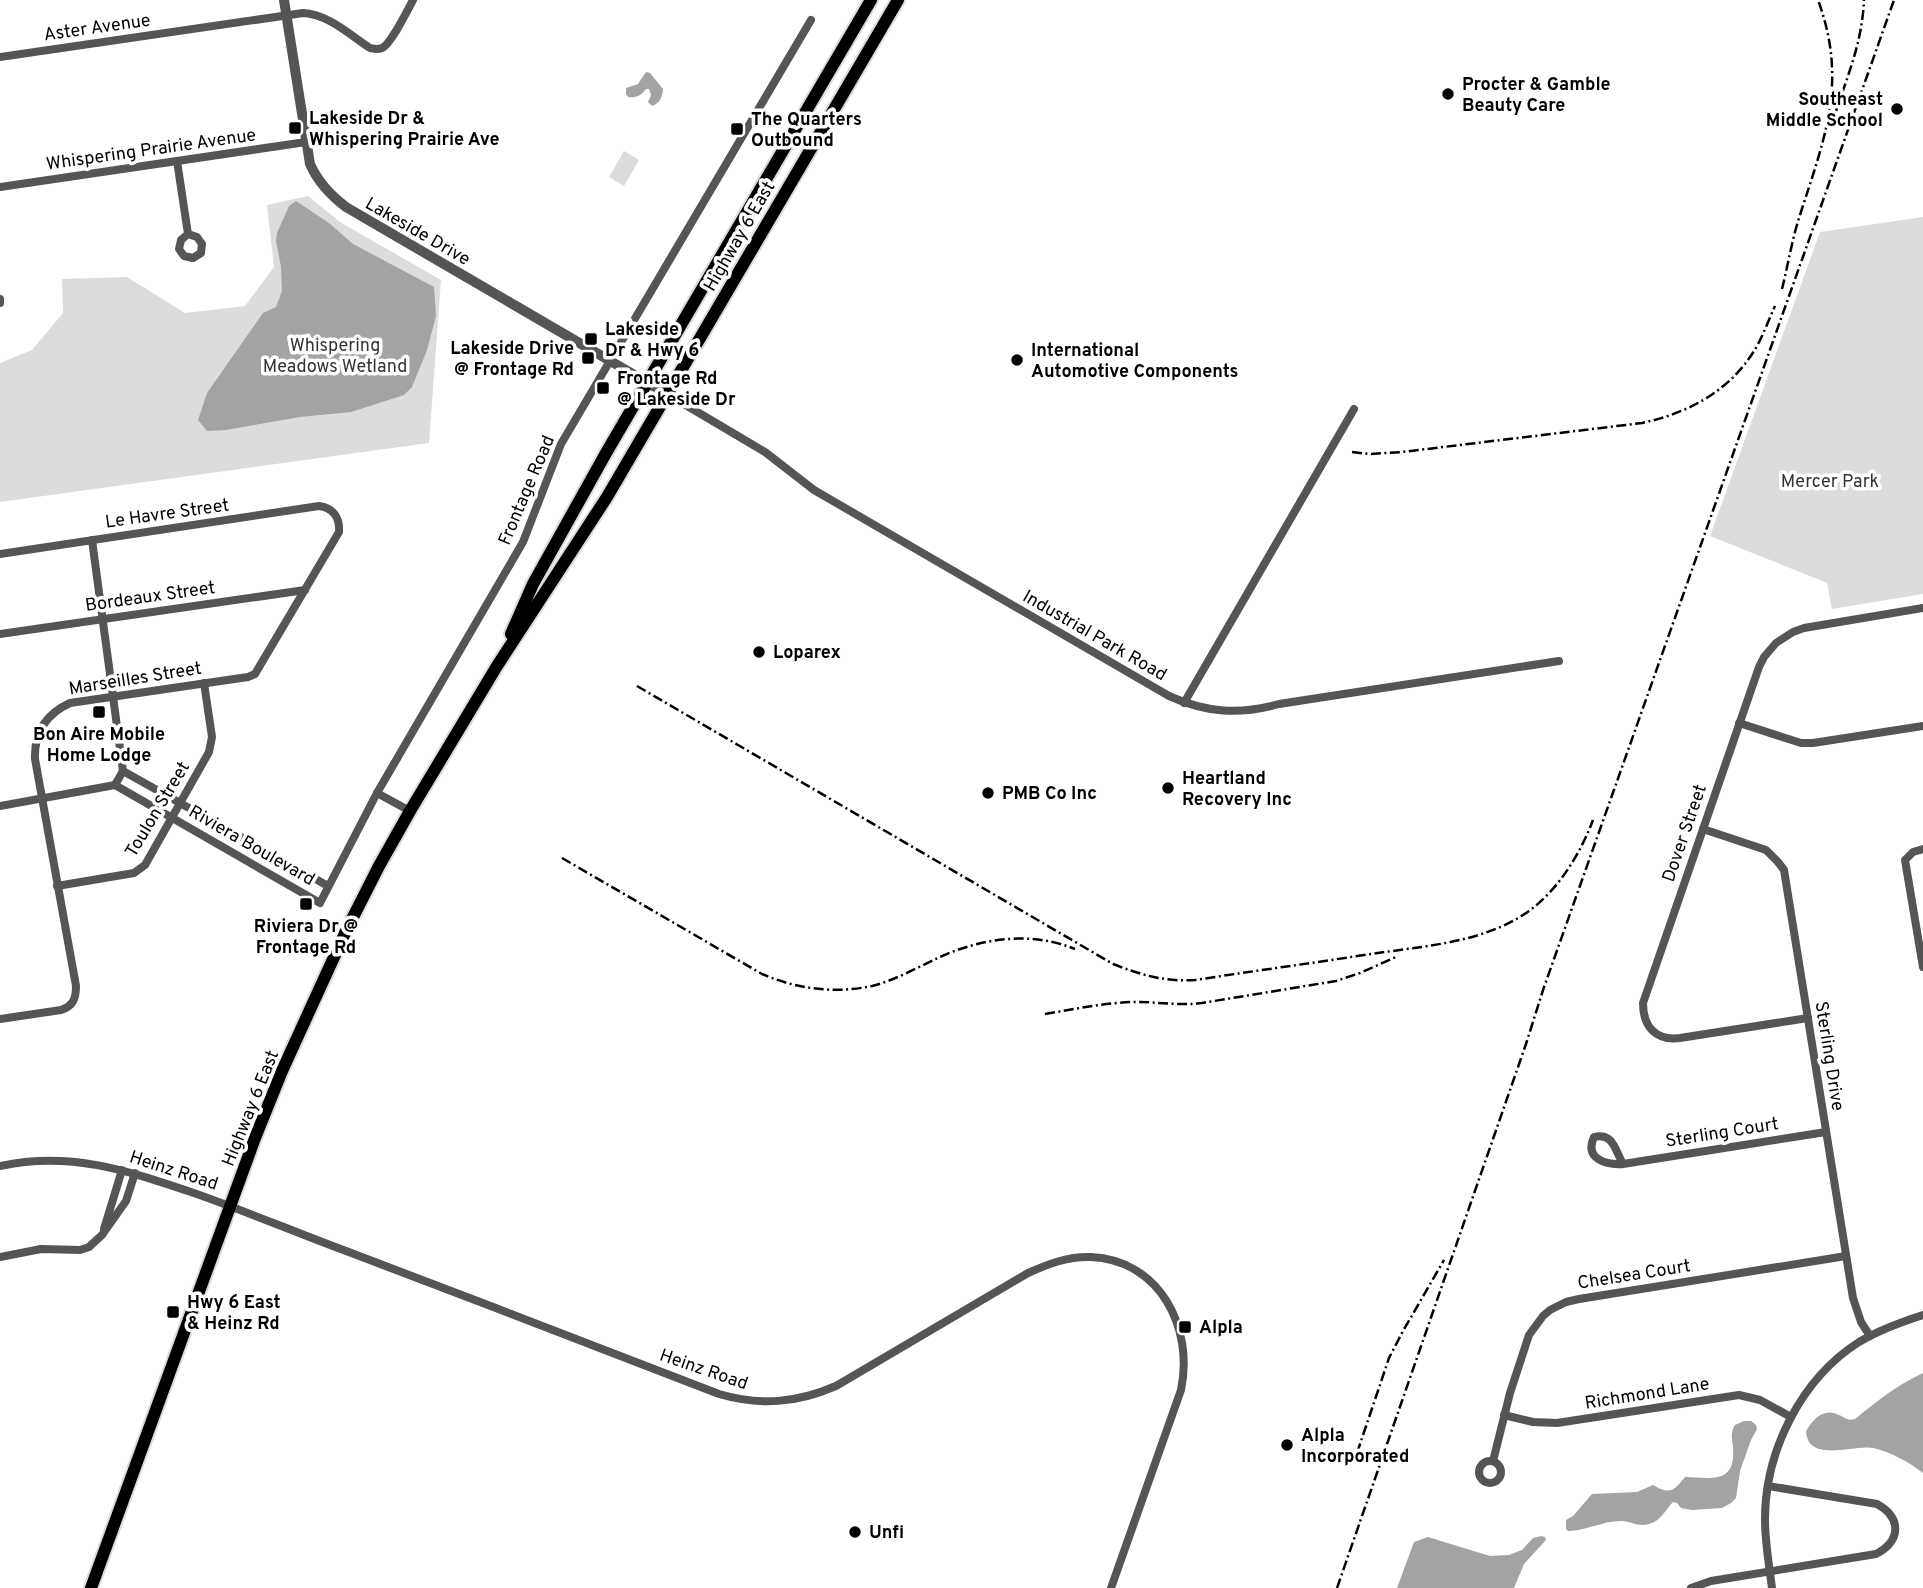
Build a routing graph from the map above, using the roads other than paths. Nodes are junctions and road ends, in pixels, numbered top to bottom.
1 (284, 0) edge
2 (413, 0) edge
3 (871, 0) edge
4 (898, 0) edge
5 (286, 16) junction
6 (811, 20) dead end
7 (0, 57) edge
8 (306, 142) junction
9 (177, 161) junction
10 (0, 187) edge
11 (188, 234) dead end
12 (610, 360) junction
13 (648, 383) junction
14 (667, 394) junction
15 (1354, 409) dead end
16 (336, 515) joint
17 (92, 540) junction
18 (0, 554) edge
19 (305, 590) junction
20 (1923, 608) edge
21 (103, 619) junction
22 (0, 634) edge
23 (1559, 661) dead end
24 (497, 666) junction
25 (204, 683) junction
26 (113, 696) junction
27 (1184, 703) junction
28 (1739, 723) junction
29 (1923, 726) edge
30 (124, 771) junction
31 (115, 785) junction
32 (377, 793) junction
33 (42, 799) junction
34 (180, 803) junction
35 (0, 806) edge
36 (410, 811) junction
37 (172, 817) junction
38 (1703, 829) junction
39 (1923, 849) edge
40 (57, 886) junction
41 (328, 886) junction
42 (1923, 967) edge
43 (0, 1017) edge
44 (1808, 1018) junction
45 (1826, 1132) junction
46 (1623, 1164) dead end
47 (0, 1166) edge
48 (122, 1170) junction
49 (135, 1173) junction
50 (230, 1206) junction
51 (102, 1235) junction
52 (1846, 1256) junction
53 (0, 1257) edge
54 (1923, 1315) edge
55 (1871, 1336) junction
56 (1504, 1415) junction
57 (1791, 1417) junction
58 (1493, 1461) dead end
59 (1768, 1486) junction
60 (1769, 1571) junction
61 (91, 1588) edge
62 (1111, 1588) edge
63 (1691, 1588) edge
64 (1772, 1588) edge

1 - 5 street, Lakeside Drive
2 - 5 street, Aster Avenue
3 - 13 main road, Highway 6 East
4 - 14 main road, Highway 6 East
5 - 7 street, Aster Avenue
5 - 8 street, Lakeside Drive
6 - 12 street, Frontage Road
8 - 9 street, Whispering Prairie Avenue
8 - 12 street, Lakeside Drive
9 - 10 street, Whispering Prairie Avenue
9 - 11 street
12 - 13 street, Lakeside Drive
12 - 32 street, Frontage Road
13 - 14 street, Lakeside Drive
13 - 24 main road, Highway 6 East
14 - 24 main road, Highway 6 East
14 - 27 street, Industrial Park Road
15 - 27 street
16 - 17 street, Le Havre Street
16 - 19 street, Marseilles Street
17 - 18 street, Le Havre Street
17 - 21 street
19 - 21 street, Bordeaux Street
19 - 25 street, Marseilles Street
20 - 28 street, Dover Street
21 - 22 street, Bordeaux Street
21 - 26 street
23 - 27 street, Industrial Park Road
24 - 36 main road, Highway 6 East
25 - 26 street, Marseilles Street
25 - 34 street, Toulon Street
26 - 30 street
26 - 33 street, Marseilles Street
28 - 29 street
28 - 38 street, Dover Street
30 - 31 street
30 - 34 street, Riviera Boulevard
31 - 33 street
31 - 37 street, Riviera Boulevard
32 - 36 street
32 - 41 street, Riviera Boulevard
33 - 35 street
33 - 40 street, Marseilles Street
34 - 37 street, Toulon Street
34 - 41 street, Riviera Boulevard
36 - 50 main road, Highway 6 East
37 - 40 street, Toulon Street
37 - 41 street, Riviera Boulevard
38 - 44 street, Sterling Drive
38 - 44 street, Dover Street
39 - 42 street
40 - 43 street, Marseilles Street
44 - 45 street, Sterling Drive
45 - 46 street, Sterling Court
45 - 52 street, Sterling Drive
47 - 48 street, Heinz Road
48 - 49 street, Heinz Road
48 - 51 street
49 - 50 street, Heinz Road
49 - 51 street
50 - 61 main road, Highway 6 East
50 - 62 street, Heinz Road
51 - 53 street
52 - 55 street, Sterling Drive
52 - 56 street, Chelsea Court
54 - 55 street
55 - 57 street
56 - 57 street, Richmond Lane
56 - 58 street, Chelsea Court
57 - 59 street
59 - 60 street
59 - 60 street
60 - 63 street
60 - 64 street

